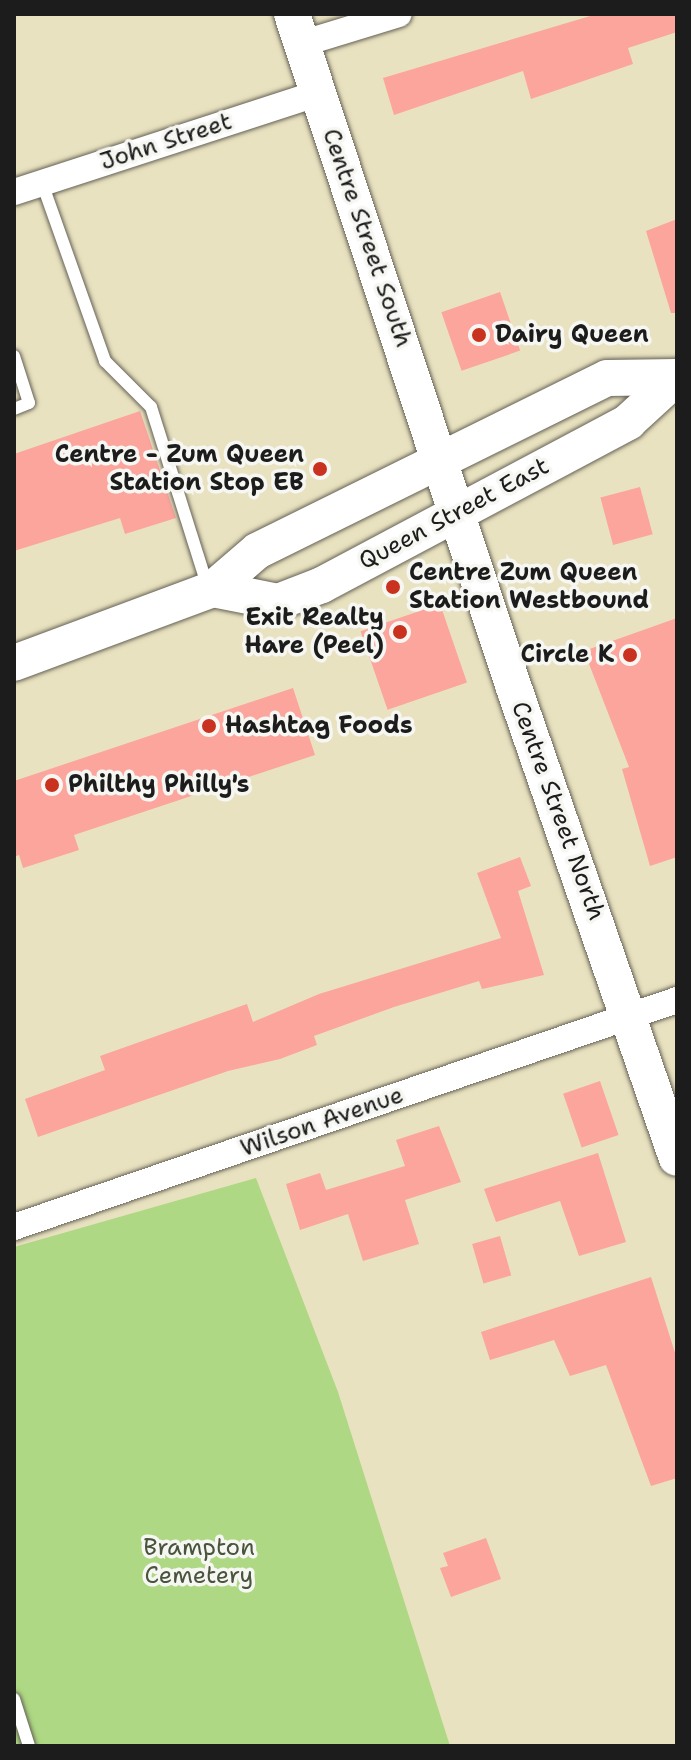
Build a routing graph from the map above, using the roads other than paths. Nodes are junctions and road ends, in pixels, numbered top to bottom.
1 (399, 14) edge
2 (297, 29) edge
3 (319, 93) junction
4 (42, 183) junction
5 (14, 192) edge
6 (14, 356) edge
7 (677, 377) edge
8 (14, 409) edge
9 (440, 463) junction
10 (456, 514) junction
11 (211, 590) junction
12 (14, 663) edge
13 (677, 1000) edge
14 (629, 1016) junction
15 (677, 1158) edge
16 (14, 1227) edge
17 (14, 1699) edge
18 (29, 1746) edge

1 - 2 street
2 - 3 main road, Centre Street South
3 - 4 street, John Street
3 - 9 main road, Centre Street South
4 - 5 street, John Street
4 - 11 lane
6 - 8 lane
7 - 9 main road, Queen Street East
7 - 10 main road, Queen Street East
9 - 10 main road, Centre Street North
9 - 11 main road, Queen Street East
10 - 11 main road, Queen Street East
10 - 14 main road, Centre Street North
11 - 12 main road, Queen Street East
13 - 14 street, Wilson Avenue
14 - 15 main road, Centre Street North
14 - 16 street, Wilson Avenue
17 - 18 lane

